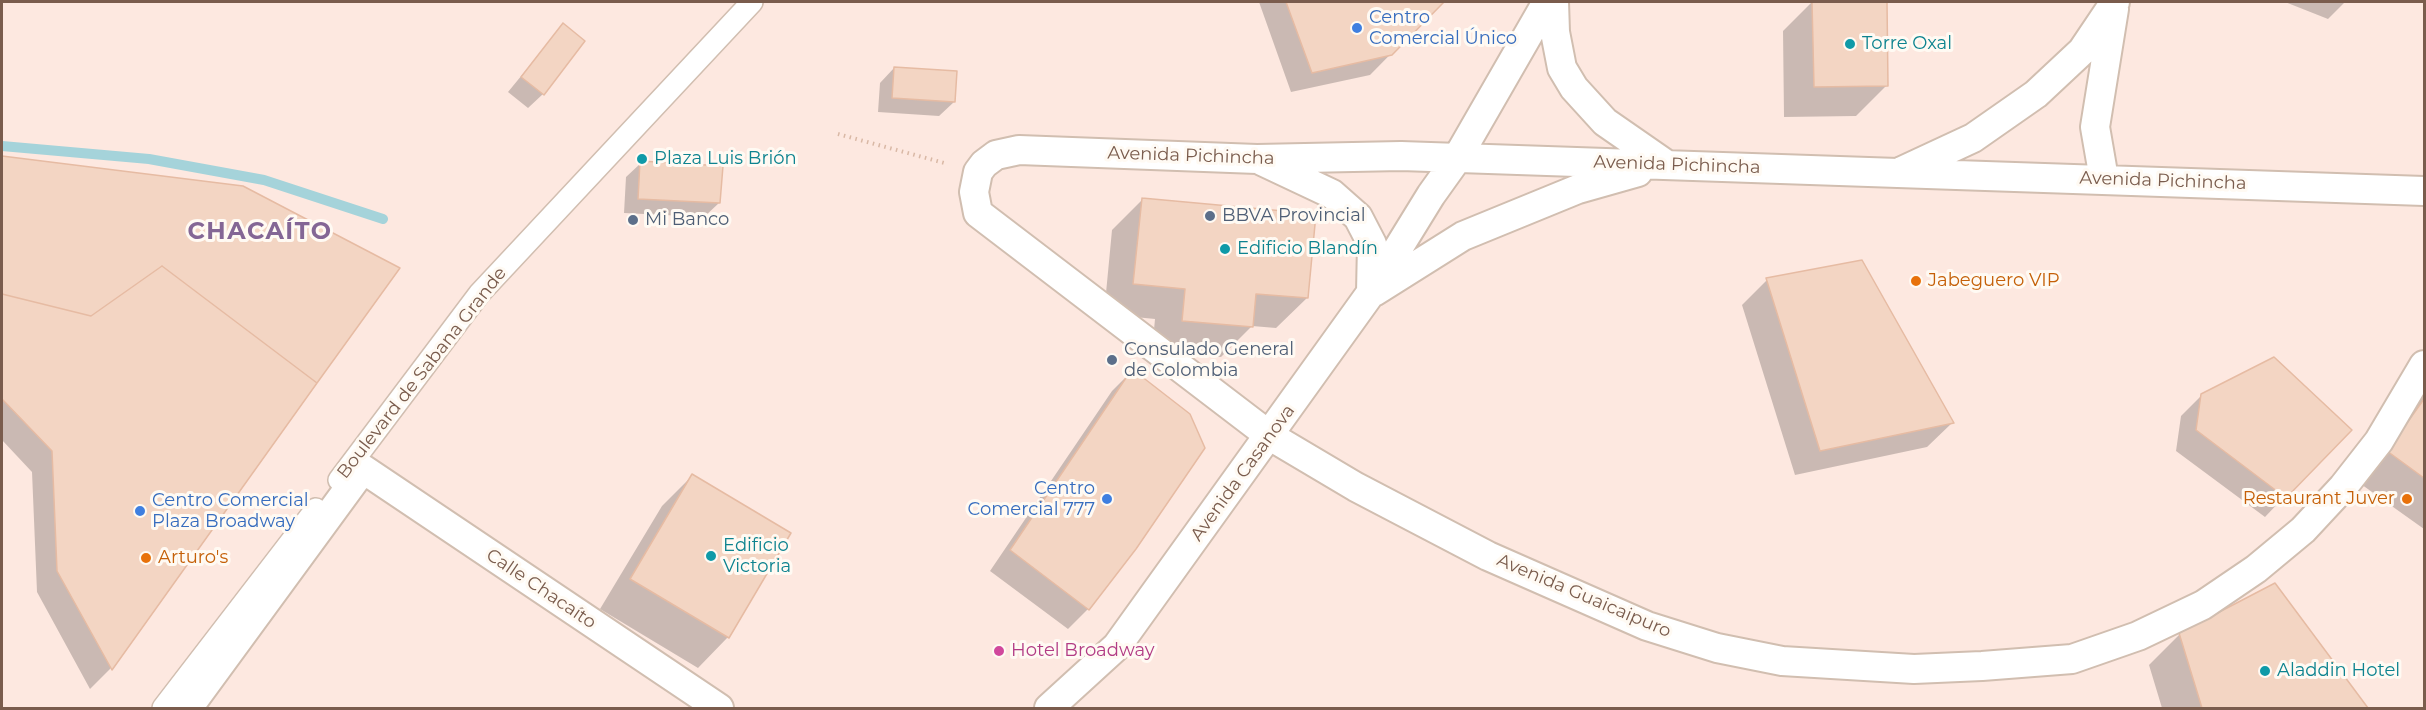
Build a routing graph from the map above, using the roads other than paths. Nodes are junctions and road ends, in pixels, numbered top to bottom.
1 (752, 2) edge
2 (1547, 2) edge
3 (1554, 2) edge
4 (2115, 2) edge
5 (1257, 159) junction
6 (1456, 160) junction
7 (1667, 165) junction
8 (1898, 173) junction
9 (2104, 179) junction
10 (2424, 191) edge
11 (978, 213) joint
12 (1370, 294) junction
13 (2424, 365) edge
14 (1270, 436) junction
15 (163, 708) edge
16 (188, 708) edge
17 (719, 708) edge
18 (1049, 708) edge

1 - 15 street, Boulevard de Sabana Grande
2 - 6 street, Avenida Casanova
3 - 7 street
4 - 8 street
4 - 9 street
5 - 6 street, Avenida Pichincha
5 - 11 street, Avenida Pichincha
5 - 12 street
6 - 7 street, Avenida Pichincha
6 - 12 street, Avenida Casanova
7 - 8 street, Avenida Pichincha
7 - 12 street
8 - 9 street, Avenida Pichincha
9 - 10 street, Avenida Pichincha
11 - 14 street, Avenida Guaicaipuro
12 - 14 street, Avenida Casanova
13 - 14 street, Avenida Guaicaipuro
14 - 18 street, Avenida Casanova
16 - 17 street, Calle Chacaíto

